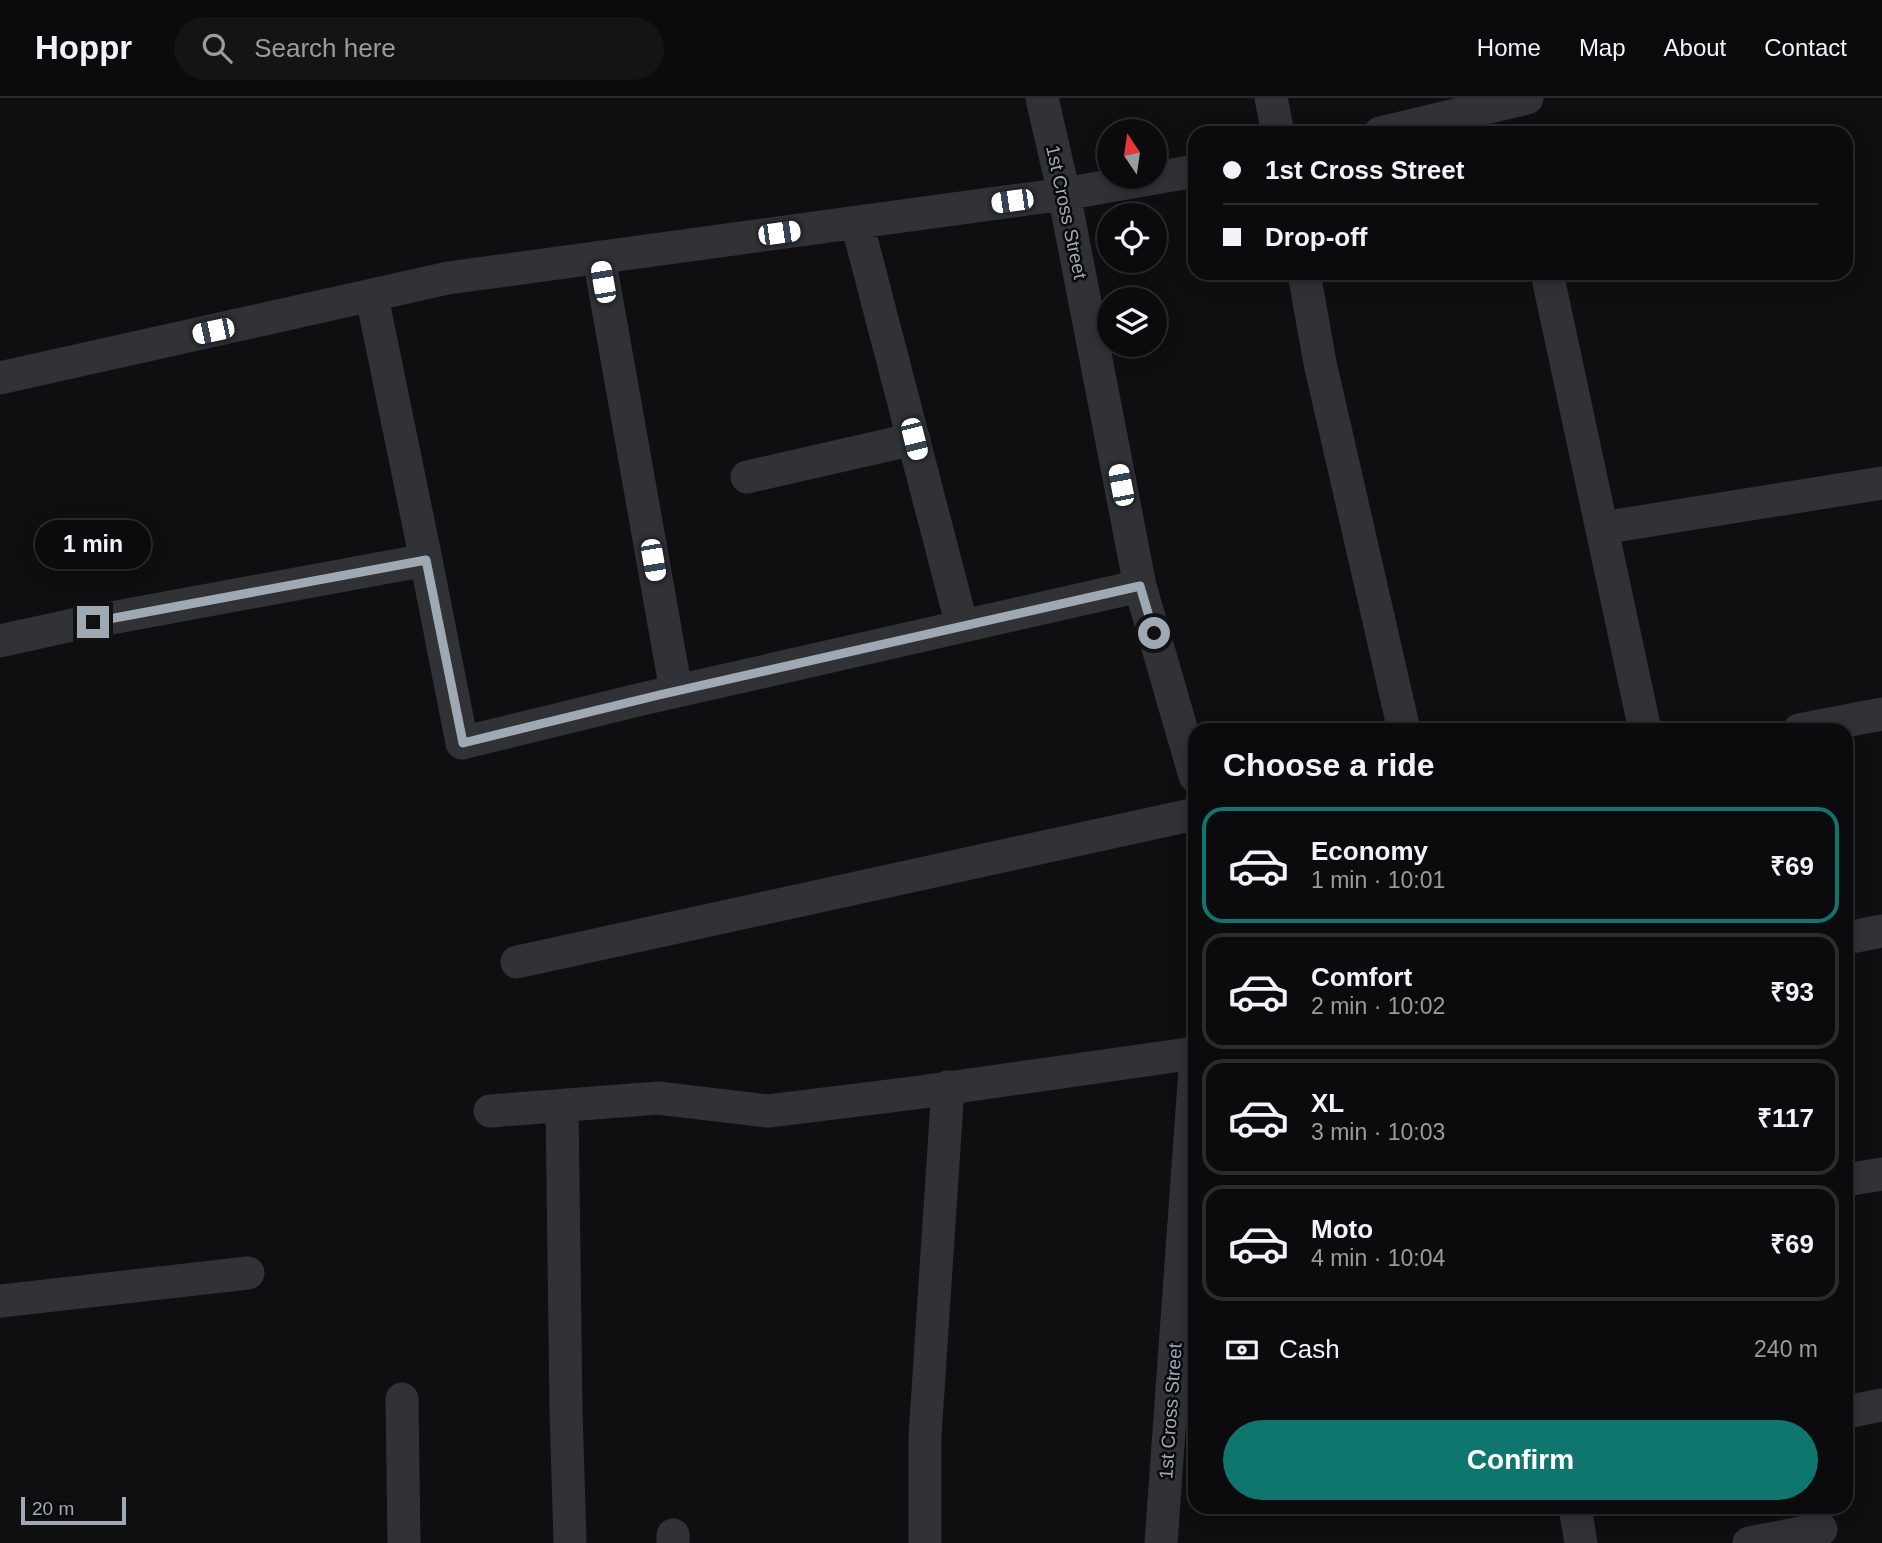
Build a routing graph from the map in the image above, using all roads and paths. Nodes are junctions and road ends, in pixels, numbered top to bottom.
1 (1042, 98) edge
2 (1271, 98) edge
3 (1516, 108) edge
4 (1277, 126) edge
5 (1418, 126) edge
6 (1188, 172) edge
7 (1064, 194) junction
8 (857, 223) junction
9 (599, 257) junction
10 (1305, 280) edge
11 (1549, 280) edge
12 (372, 297) junction
13 (0, 378) edge
14 (914, 439) junction
15 (747, 477) dead end
16 (1882, 483) edge
17 (1602, 528) junction
18 (426, 560) junction
19 (1140, 586) junction
20 (962, 626) junction
21 (0, 641) edge
22 (676, 691) junction
23 (1882, 714) edge
24 (1402, 723) edge
25 (1644, 723) edge
26 (1835, 723) edge
27 (1188, 752) edge
28 (1188, 816) edge
29 (1882, 932) edge
30 (1853, 937) edge
31 (517, 962) dead end
32 (1188, 1054) edge
33 (948, 1087) junction
34 (562, 1105) junction
35 (491, 1111) dead end
36 (1882, 1174) edge
37 (1853, 1179) edge
38 (1188, 1250) edge
39 (248, 1273) dead end
40 (0, 1301) edge
41 (402, 1399) dead end
42 (1882, 1405) edge
43 (1853, 1411) edge
44 (1181, 1470) edge
45 (1575, 1514) edge
46 (1821, 1526) edge
47 (404, 1543) edge
48 (570, 1543) edge
49 (925, 1543) edge
50 (1161, 1543) edge
51 (1581, 1543) edge
52 (1749, 1543) edge

1 - 7 street, 1st Cross Street
2 - 4 street
3 - 5 street
6 - 7 street
7 - 8 street
7 - 19 street, 1st Cross Street
8 - 9 street
8 - 14 street
9 - 12 street
9 - 22 street
10 - 24 street
11 - 17 street
12 - 13 street
12 - 18 street
14 - 15 street
14 - 20 street
16 - 17 street
17 - 25 street
18 - 21 street
18 - 22 street
19 - 20 street
19 - 27 street, 1st Cross Street
20 - 22 street
23 - 26 street
28 - 31 street
29 - 30 street
32 - 33 street
33 - 34 street
33 - 49 street
34 - 35 street
34 - 48 street
36 - 37 street
38 - 44 street, 1st Cross Street
39 - 40 street
41 - 47 street
42 - 43 street
44 - 50 street, 1st Cross Street
45 - 51 street
46 - 52 street

